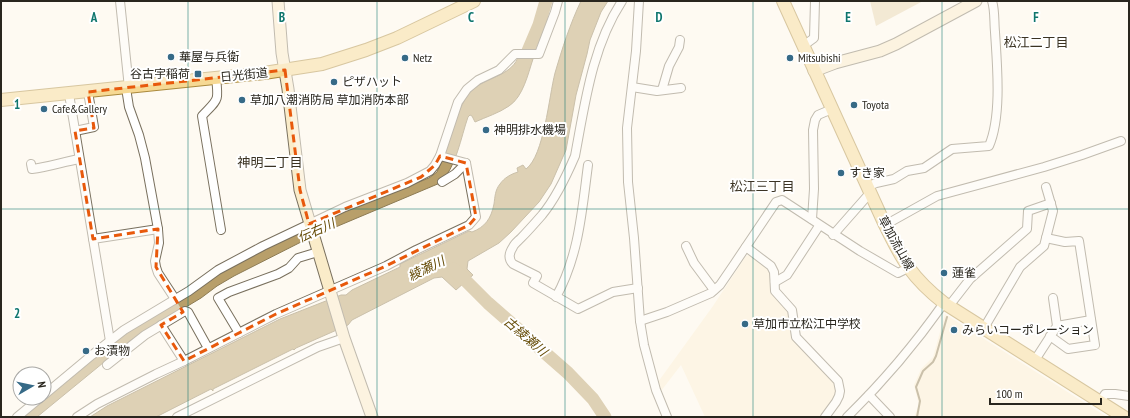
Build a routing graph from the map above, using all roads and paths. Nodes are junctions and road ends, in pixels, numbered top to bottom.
1 (120, 1) edge
2 (278, 1) edge
3 (474, 1) edge
4 (558, 1) edge
5 (622, 1) edge
6 (639, 1) edge
7 (783, 1) edge
8 (815, 1) edge
9 (976, 1) edge
10 (992, 1) edge
11 (680, 40) dead end
12 (803, 46) junction
13 (285, 70) junction
14 (814, 70) junction
15 (216, 78) junction
16 (632, 87) junction
17 (128, 88) junction
18 (681, 88) dead end
19 (662, 90) junction
20 (88, 92) junction
21 (69, 94) junction
22 (1, 100) edge
23 (832, 109) junction
24 (75, 131) junction
25 (1121, 141) dead end
26 (440, 156) junction
27 (79, 160) junction
28 (466, 163) junction
29 (31, 164) dead end
30 (588, 164) dead end
31 (442, 182) dead end
32 (1046, 187) dead end
33 (869, 190) junction
34 (1051, 203) junction
35 (812, 219) junction
36 (309, 224) junction
37 (885, 224) junction
38 (820, 226) junction
39 (158, 229) junction
40 (221, 230) dead end
41 (834, 234) junction
42 (1046, 238) junction
43 (93, 239) junction
44 (686, 246) dead end
45 (746, 247) junction
46 (318, 252) junction
47 (908, 268) junction
48 (775, 282) junction
49 (638, 288) junction
50 (714, 290) junction
51 (330, 293) junction
52 (556, 297) junction
53 (177, 298) junction
54 (1053, 298) dead end
55 (947, 304) junction
56 (184, 310) junction
57 (1091, 320) junction
58 (640, 321) junction
59 (161, 325) junction
60 (1057, 326) junction
61 (984, 328) junction
62 (239, 333) junction
63 (343, 335) junction
64 (1050, 336) junction
65 (110, 341) junction
66 (208, 348) junction
67 (1035, 360) junction
68 (184, 361) junction
69 (107, 365) dead end
70 (52, 388) edge
71 (869, 395) junction
72 (1129, 396) edge
73 (1100, 402) junction
74 (30, 406) edge
75 (17, 417) edge
76 (77, 417) edge
77 (177, 417) edge
78 (372, 417) edge
79 (667, 417) edge
80 (825, 417) edge
81 (848, 417) edge
82 (890, 417) edge
83 (1124, 417) edge

1 - 17 street
2 - 13 street
3 - 13 main road, 日光街道
4 - 26 street
5 - 52 street
6 - 16 street
7 - 12 main road, 草加流山線
8 - 12 street
9 - 14 street
10 - 33 street
11 - 19 street
12 - 14 main road, 草加流山線
13 - 15 main road, 日光街道
13 - 36 street
14 - 23 main road, 草加流山線
15 - 17 main road, 日光街道
15 - 40 street
16 - 19 street
16 - 49 street
17 - 20 main road, 日光街道
17 - 39 street
18 - 19 street
20 - 21 main road, 日光街道
20 - 24 street
21 - 22 main road, 日光街道
21 - 24 street
23 - 33 main road, 草加流山線
23 - 35 street
24 - 27 street
25 - 37 street
26 - 28 street
26 - 36 street
27 - 29 street
27 - 43 street
28 - 31 street
28 - 51 street
30 - 52 street
32 - 34 street
33 - 37 main road, 草加流山線
33 - 41 street
34 - 42 street
34 - 55 street
35 - 38 street
35 - 45 street
36 - 46 street
36 - 53 street
37 - 47 main road, 草加流山線
38 - 41 street
38 - 48 street
39 - 43 street
39 - 53 street
41 - 47 street
42 - 57 street
42 - 61 street
43 - 65 street
44 - 50 street
45 - 48 street
45 - 50 street
46 - 51 street
46 - 62 street
47 - 55 main road, 草加流山線
48 - 80 street
49 - 52 street
49 - 58 street
50 - 58 street
51 - 62 street
51 - 63 street
53 - 56 street
53 - 65 street
54 - 60 street
55 - 61 main road, 草加流山線
55 - 71 street
56 - 59 street
56 - 66 street
57 - 60 street
57 - 64 street
58 - 79 street
59 - 68 street
59 - 69 street
60 - 64 street
61 - 67 main road, 草加流山線
62 - 66 street
63 - 77 street
63 - 78 street
64 - 67 street
65 - 70 street
66 - 68 street
67 - 73 main road, 草加流山線
68 - 76 street
71 - 81 street
71 - 82 street
72 - 73 street
73 - 83 main road, 草加流山線
74 - 75 street

